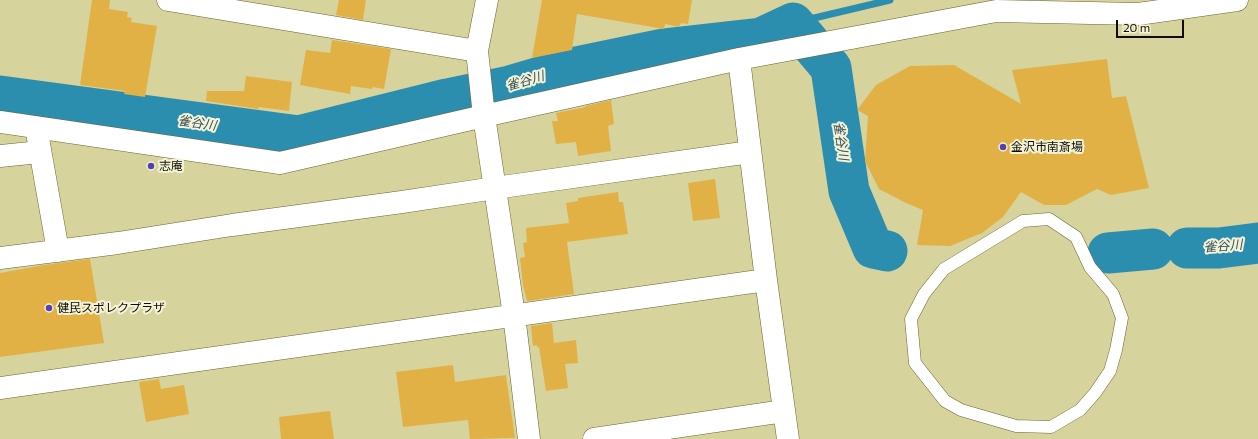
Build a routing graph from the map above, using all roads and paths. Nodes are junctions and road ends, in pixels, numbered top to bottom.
1 (168, 0) edge
2 (486, 0) edge
3 (1237, 0) edge
4 (739, 60) junction
5 (478, 61) junction
6 (483, 112) junction
7 (0, 122) edge
8 (36, 127) junction
9 (40, 152) junction
10 (750, 152) junction
11 (0, 156) edge
12 (495, 188) junction
13 (58, 251) junction
14 (0, 258) edge
15 (766, 280) junction
16 (514, 315) junction
17 (0, 388) edge
18 (784, 411) junction
19 (1052, 433) edge
20 (529, 439) edge
21 (594, 439) edge
22 (788, 439) edge

1 - 5 street
2 - 5 street
3 - 4 street
4 - 6 street
4 - 10 street
5 - 6 street
6 - 8 street
6 - 12 street
7 - 8 street
8 - 9 street
9 - 11 street
9 - 13 street
10 - 12 street
10 - 15 street
12 - 13 street
12 - 16 street
13 - 14 street
15 - 16 street
15 - 18 street
16 - 17 street
16 - 20 street
18 - 21 street
18 - 22 street
19 - 19 lane

